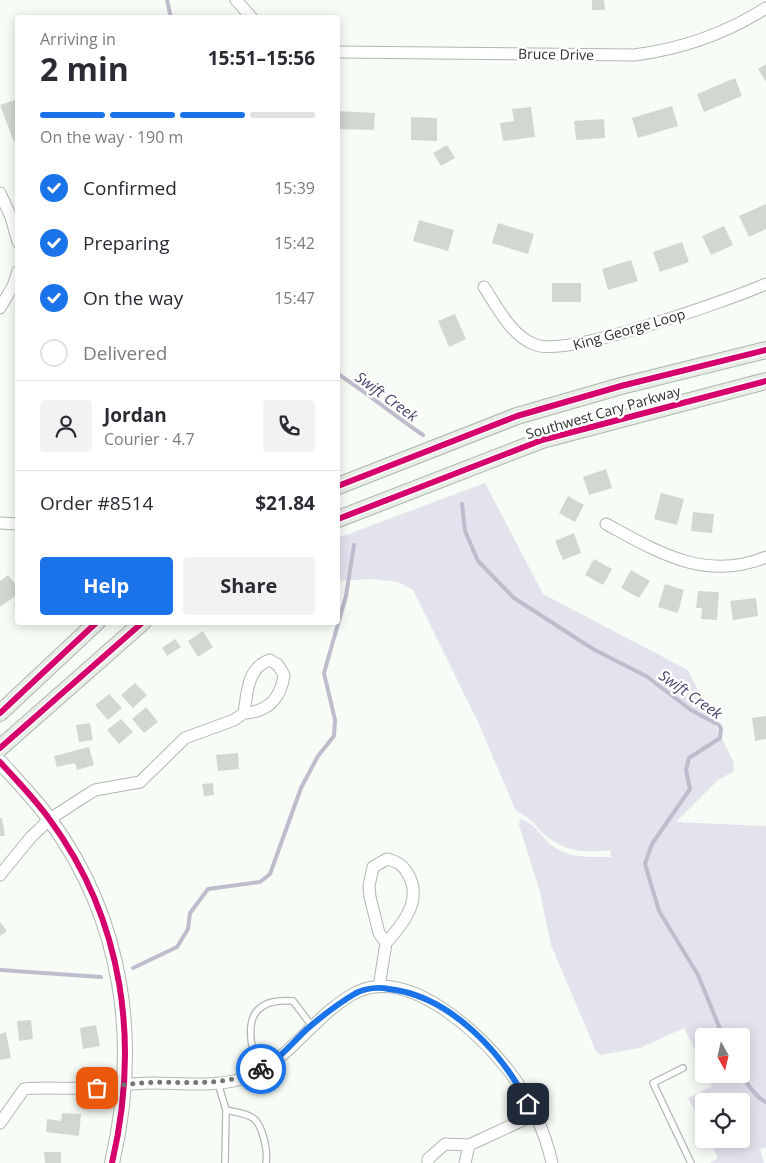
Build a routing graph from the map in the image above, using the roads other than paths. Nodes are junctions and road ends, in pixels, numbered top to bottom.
1 (236, 0) edge
2 (766, 8) edge
3 (249, 15) edge
4 (340, 52) edge
5 (0, 194) edge
6 (15, 231) edge
7 (15, 280) edge
8 (766, 284) edge
9 (484, 287) dead end
10 (0, 308) edge
11 (766, 350) edge
12 (766, 381) edge
13 (340, 485) edge
14 (340, 518) edge
15 (0, 523) edge
16 (15, 524) edge
17 (606, 524) dead end
18 (766, 557) edge
19 (94, 625) edge
20 (140, 625) edge
21 (0, 713) edge
22 (244, 713) junction
23 (0, 748) edge
24 (0, 762) edge
25 (50, 819) junction
26 (0, 876) edge
27 (386, 943) junction
28 (379, 987) junction
29 (312, 1026) junction
30 (683, 1068) dead end
31 (258, 1071) junction
32 (218, 1083) junction
33 (125, 1086) junction
34 (226, 1110) junction
35 (534, 1115) junction
36 (0, 1123) edge
37 (469, 1145) junction
38 (112, 1163) edge
39 (224, 1163) edge
40 (266, 1163) edge
41 (428, 1163) edge
42 (465, 1163) edge
43 (552, 1163) edge
44 (691, 1163) edge

1 - 3 street
2 - 4 street, Bruce Drive
5 - 6 street
7 - 10 street
8 - 9 street, King George Loop
11 - 13 main road, Southwest Cary Parkway
12 - 14 main road, Southwest Cary Parkway
15 - 16 street
17 - 18 street
19 - 21 main road
20 - 23 main road
22 - 22 street
22 - 25 street
24 - 25 street
25 - 26 street
25 - 33 street
27 - 27 street
27 - 28 street
28 - 29 street
28 - 35 street
29 - 31 street
29 - 31 lane
30 - 44 lane
31 - 32 street
32 - 33 street
32 - 34 lane
33 - 36 street
33 - 38 street
34 - 39 lane
34 - 40 lane
35 - 37 street
35 - 43 street
37 - 41 street
37 - 42 street

